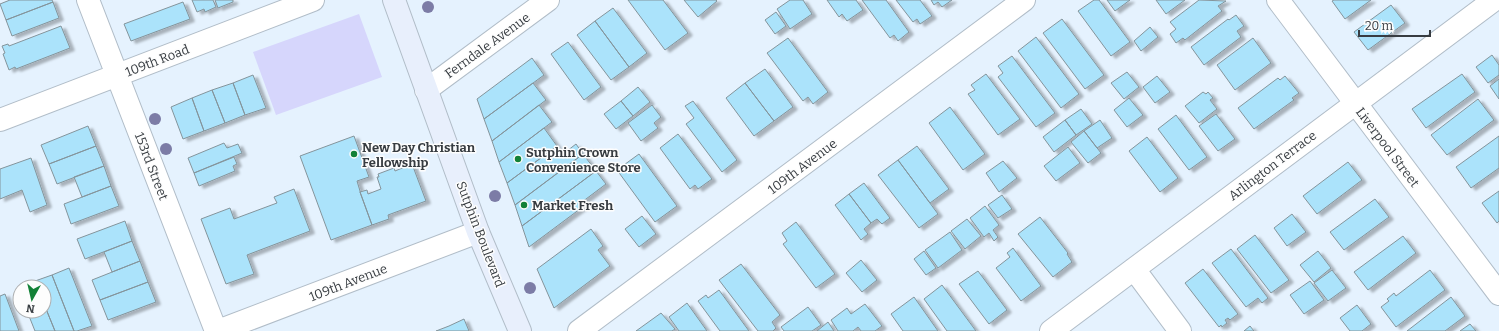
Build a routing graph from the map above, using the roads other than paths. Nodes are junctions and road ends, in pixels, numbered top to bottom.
1 (88, 0) edge
2 (313, 0) edge
3 (394, 0) edge
4 (548, 0) edge
5 (1024, 0) edge
6 (1278, 0) edge
7 (1494, 0) edge
8 (117, 76) junction
9 (426, 90) junction
10 (1355, 103) junction
11 (0, 120) edge
12 (478, 232) junction
13 (1134, 269) junction
14 (1499, 294) edge
15 (217, 331) edge
16 (520, 331) edge
17 (579, 331) edge
18 (1051, 331) edge
19 (1180, 331) edge

1 - 8 street, 153rd Street
2 - 8 street, 109th Road
3 - 9 main road, Sutphin Boulevard
4 - 9 street, Ferndale Avenue
5 - 17 street, 109th Avenue
6 - 10 street, Liverpool Street
7 - 10 street, Arlington Terrace
8 - 11 street, 109th Road
8 - 15 street, 153rd Street
9 - 12 main road, Sutphin Boulevard
10 - 13 street, Arlington Terrace
10 - 14 street, Liverpool Street
12 - 15 street, 109th Avenue
12 - 16 main road, Sutphin Boulevard
13 - 18 street, Arlington Terrace
13 - 19 street

